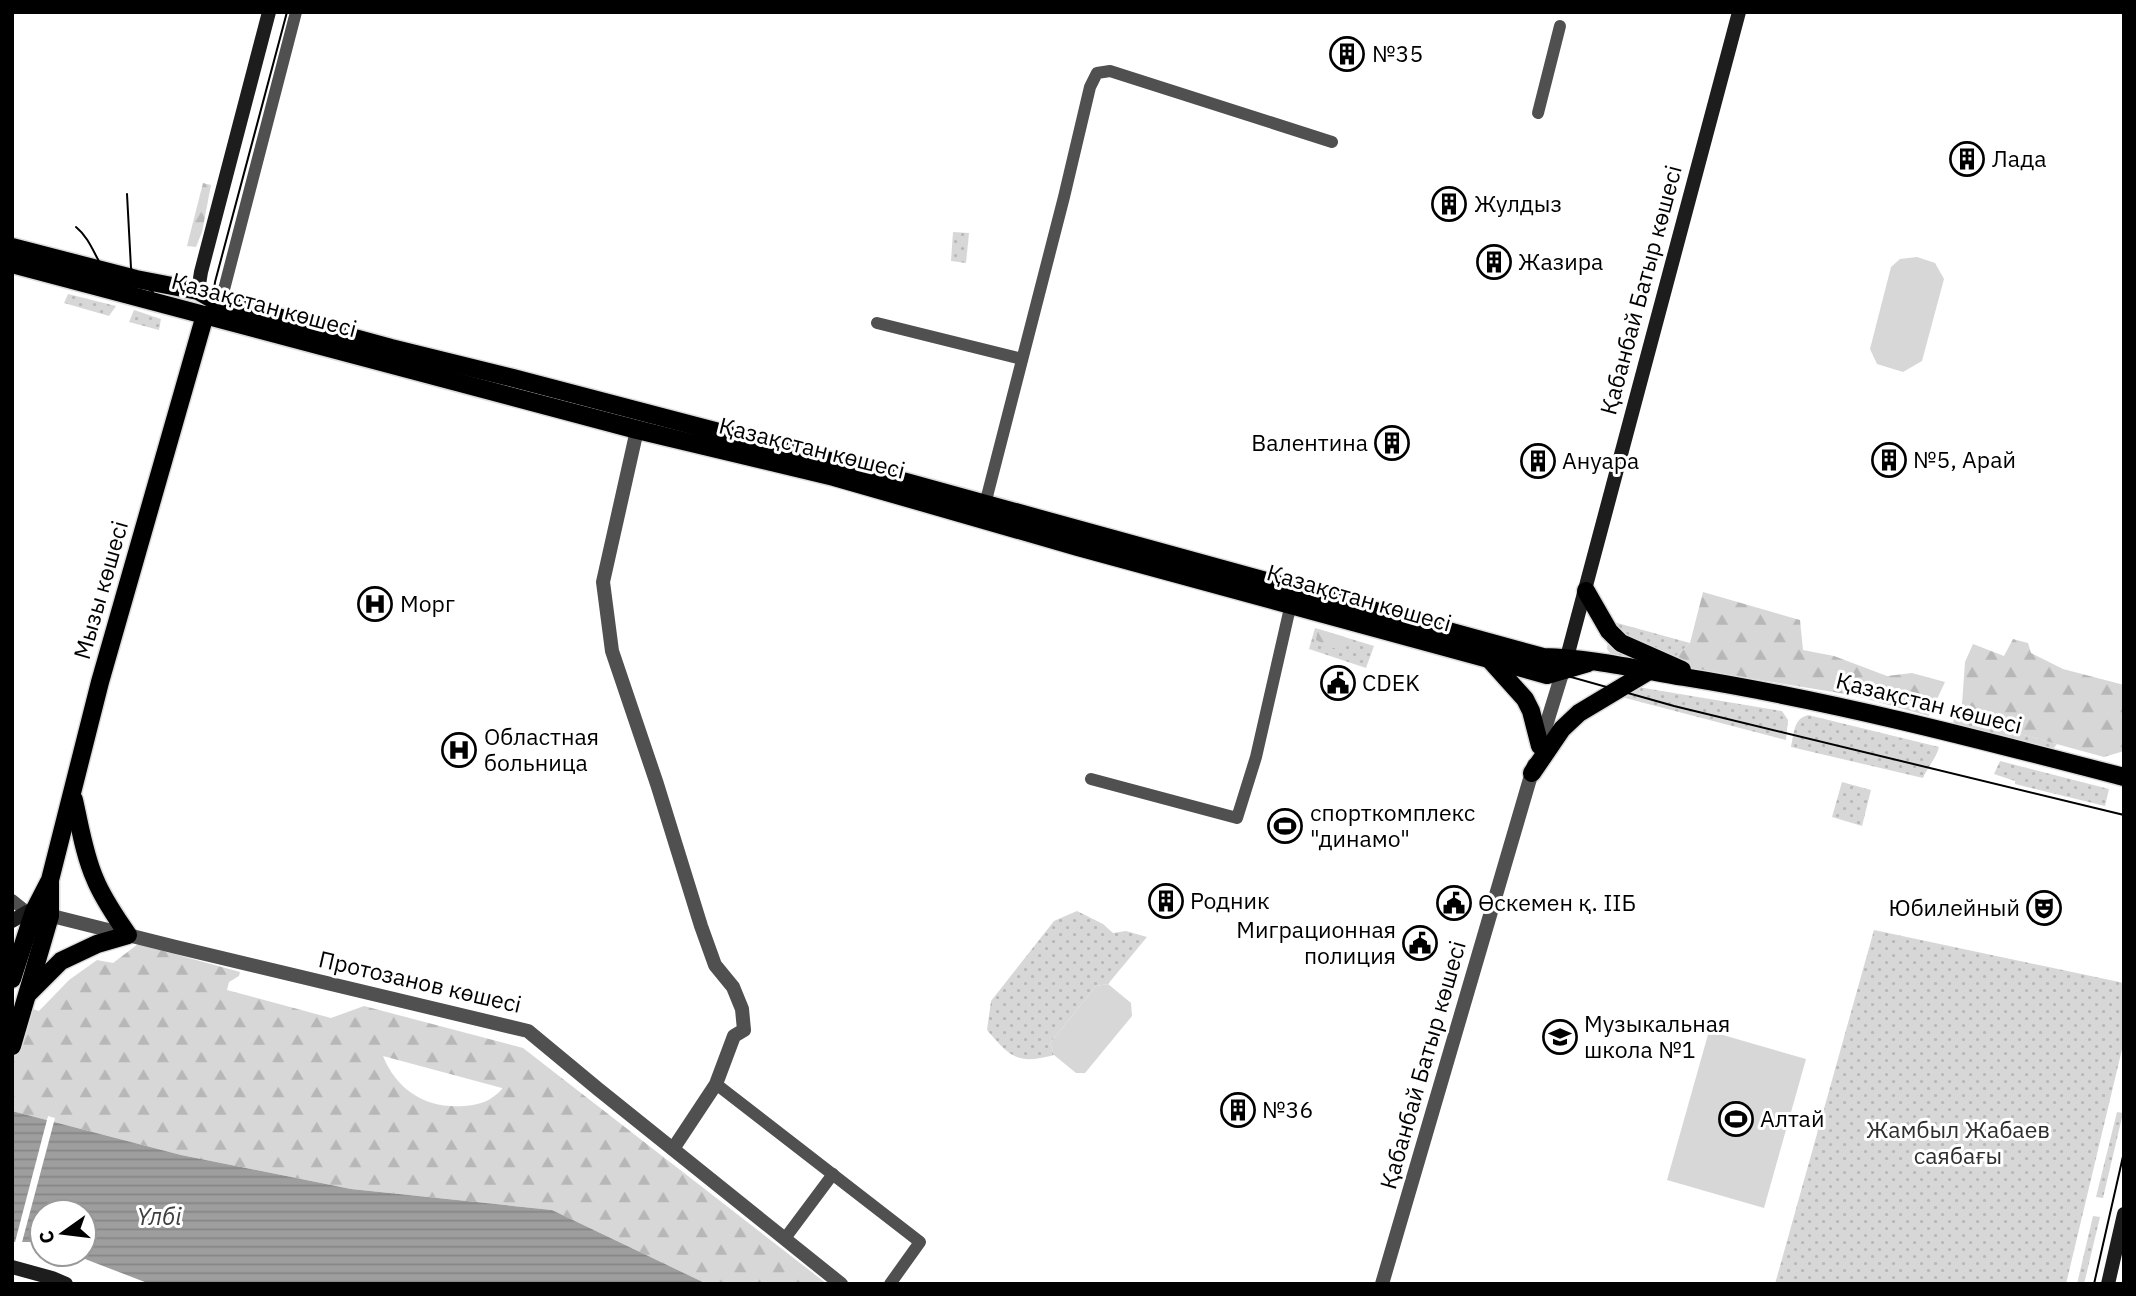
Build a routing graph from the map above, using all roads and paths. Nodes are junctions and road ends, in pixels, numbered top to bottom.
1 (269, 12) edge
2 (296, 12) edge
3 (1738, 12) edge
4 (1560, 26) dead end
5 (1538, 113) dead end
6 (1332, 142) dead end
7 (12, 247) edge
8 (12, 264) edge
9 (47, 265) junction
10 (198, 291) junction
11 (221, 301) junction
12 (175, 307) junction
13 (205, 315) junction
14 (234, 323) junction
15 (877, 323) dead end
16 (196, 343) junction
17 (389, 356) junction
18 (1022, 359) junction
19 (641, 412) junction
20 (637, 430) junction
21 (983, 511) junction
22 (1587, 586) junction
23 (1293, 596) junction
24 (1490, 660) junction
25 (1565, 664) junction
26 (1649, 671) junction
27 (1694, 678) junction
28 (1540, 746) junction
29 (1532, 773) junction
30 (2124, 777) edge
31 (1090, 779) dead end
32 (73, 794) junction
33 (12, 900) edge
34 (37, 913) junction
35 (12, 921) edge
36 (128, 935) junction
37 (12, 978) edge
38 (27, 996) junction
39 (12, 1046) edge
40 (716, 1084) junction
41 (673, 1149) junction
42 (834, 1174) junction
43 (2124, 1214) edge
44 (786, 1237) junction
45 (12, 1267) edge
46 (66, 1284) edge
47 (841, 1284) edge
48 (890, 1284) edge
49 (1382, 1284) edge
50 (2108, 1284) edge

1 - 10 main road
2 - 11 street
3 - 22 main road, Қабанбай Батыр көшесі
4 - 5 street
6 - 18 street
7 - 9 main road, Қазақстан көшесі
8 - 9 main road, Қазақстан көшесі
9 - 10 main road, Қазақстан көшесі
9 - 12 main road, Қазақстан көшесі
10 - 11 main road, Қазақстан көшесі
10 - 13 main road
11 - 17 main road, Қазақстан көшесі
12 - 13 main road, Қазақстан көшесі
12 - 16 main road
13 - 14 main road, Қазақстан көшесі
13 - 16 main road, Мызы көшесі
14 - 16 main road
14 - 17 main road, Қазақстан көшесі
15 - 18 street
16 - 32 main road, Мызы көшесі
17 - 19 main road, Қазақстан көшесі
17 - 20 main road, Қазақстан көшесі
18 - 21 street
19 - 20 main road
19 - 21 main road, Қазақстан көшесі
20 - 21 main road, Қазақстан көшесі
20 - 40 street
21 - 23 main road, Қазақстан көшесі
22 - 25 main road, Қабанбай Батыр көшесі
22 - 27 main road
23 - 24 main road, Қазақстан көшесі
23 - 25 main road, Қазақстан көшесі
23 - 31 street
24 - 25 main road, Қазақстан көшесі
24 - 28 main road
25 - 26 main road, Қазақстан көшесі
25 - 28 street, Қабанбай Батыр көшесі
26 - 27 main road, Қазақстан көшесі
26 - 29 main road
27 - 30 main road, Қазақстан көшесі
28 - 29 street, Қабанбай Батыр көшесі
29 - 49 street, Қабанбай Батыр көшесі
32 - 34 main road, Мызы көшесі
32 - 36 main road
33 - 34 street
34 - 35 main road
34 - 36 street, Протозанов көшесі
34 - 37 main road
34 - 38 main road
36 - 38 main road
36 - 41 street, Протозанов көшесі
38 - 39 main road
40 - 41 street
40 - 42 street
41 - 44 street, Протозанов көшесі
42 - 44 street
42 - 48 street
43 - 50 main road
44 - 47 street, Протозанов көшесі
45 - 46 main road

